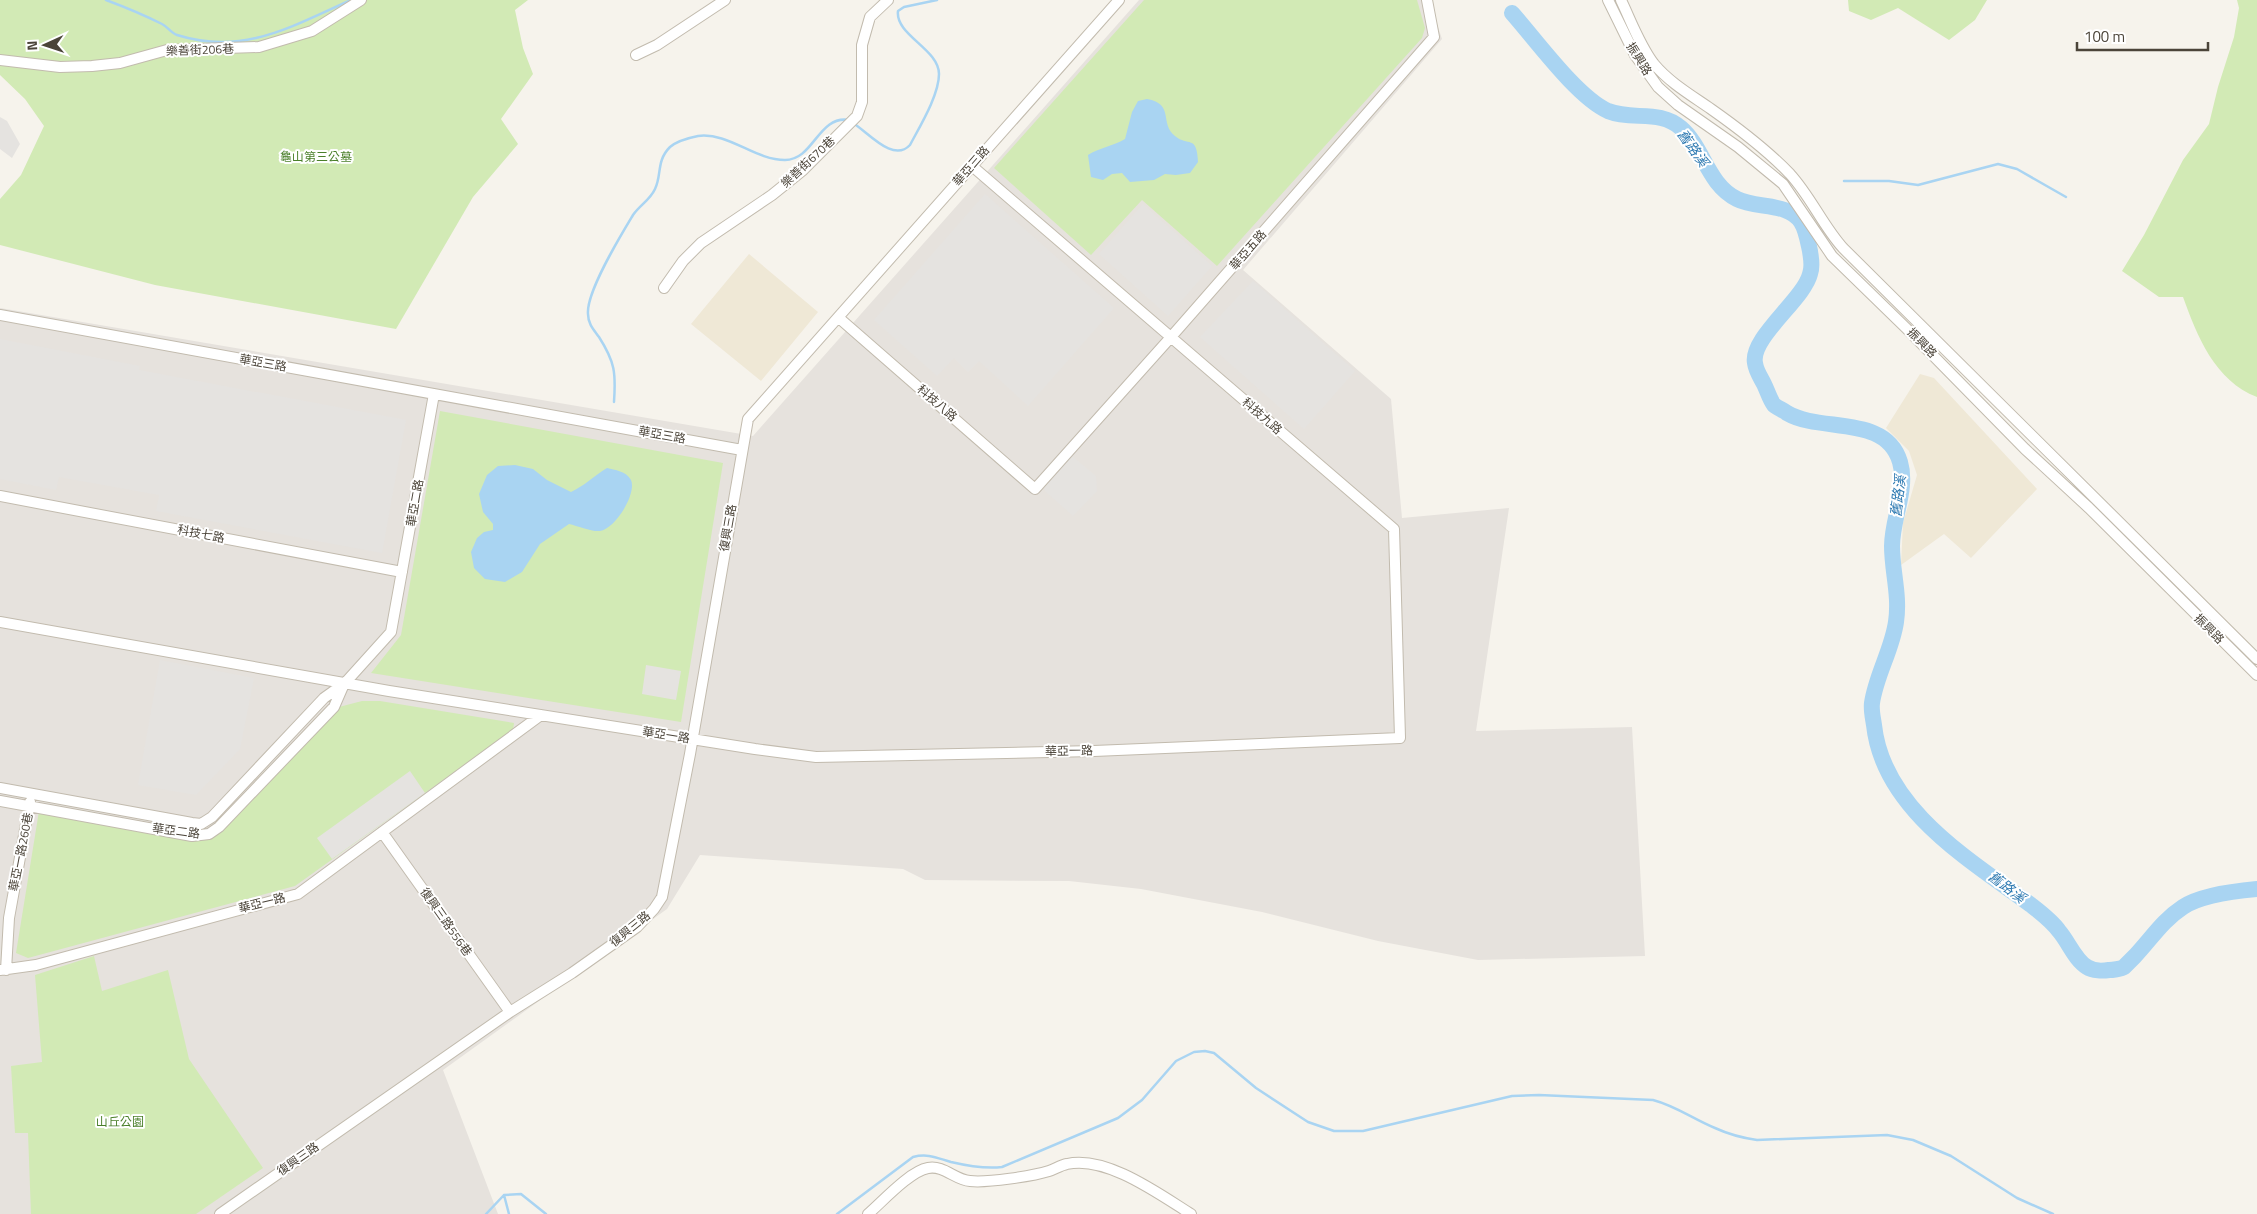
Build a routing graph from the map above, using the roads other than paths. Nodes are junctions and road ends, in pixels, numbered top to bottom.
1 (362, 0) edge
2 (725, 0) edge
3 (888, 0) edge
4 (1119, 0) edge
5 (1427, 0) edge
6 (1608, 0) edge
7 (1621, 0) edge
8 (636, 55) dead end
9 (0, 60) edge
10 (972, 166) junction
11 (664, 288) dead end
12 (0, 315) edge
13 (839, 318) junction
14 (1171, 338) junction
15 (434, 394) junction
16 (742, 450) junction
17 (2052, 456) junction
18 (2043, 466) junction
19 (1035, 489) joint
20 (0, 496) edge
21 (402, 572) junction
22 (0, 622) edge
23 (2257, 659) edge
24 (2257, 675) edge
25 (345, 683) junction
26 (541, 715) junction
27 (1400, 738) joint
28 (692, 740) junction
29 (0, 788) edge
30 (32, 794) junction
31 (0, 801) edge
32 (29, 806) junction
33 (382, 832) junction
34 (3, 970) edge
35 (510, 1012) junction
36 (220, 1214) edge
37 (868, 1214) edge
38 (1191, 1214) edge

1 - 9 street, 樂善街206巷
2 - 8 street
3 - 11 street, 樂善街670巷
4 - 10 street, 華亞三路
5 - 14 street, 華亞五路
6 - 18 street, 振興路
7 - 17 street, 振興路
10 - 13 street, 華亞三路
10 - 14 street, 科技九路
12 - 15 street, 華亞三路
13 - 16 street, 華亞三路
13 - 19 street, 科技八路
14 - 19 street, 華亞五路
14 - 27 street, 科技九路
15 - 16 street, 華亞三路
15 - 21 street, 華亞二路
16 - 28 street, 復興三路
17 - 18 street
17 - 23 street, 振興路
18 - 24 street, 振興路
20 - 21 street, 科技七路
21 - 25 street, 華亞二路
22 - 25 street
25 - 26 street
25 - 30 street, 華亞二路
25 - 32 street, 華亞二路
26 - 28 street, 華亞一路
26 - 33 street, 華亞一路
27 - 28 street, 華亞一路
28 - 35 street, 復興三路
29 - 30 street, 華亞二路
30 - 32 street, 華亞一路260巷
31 - 32 street, 華亞二路
32 - 34 street, 華亞一路260巷
33 - 34 street, 華亞一路
33 - 35 street, 復興三路556巷
35 - 36 street, 復興三路
37 - 38 street

